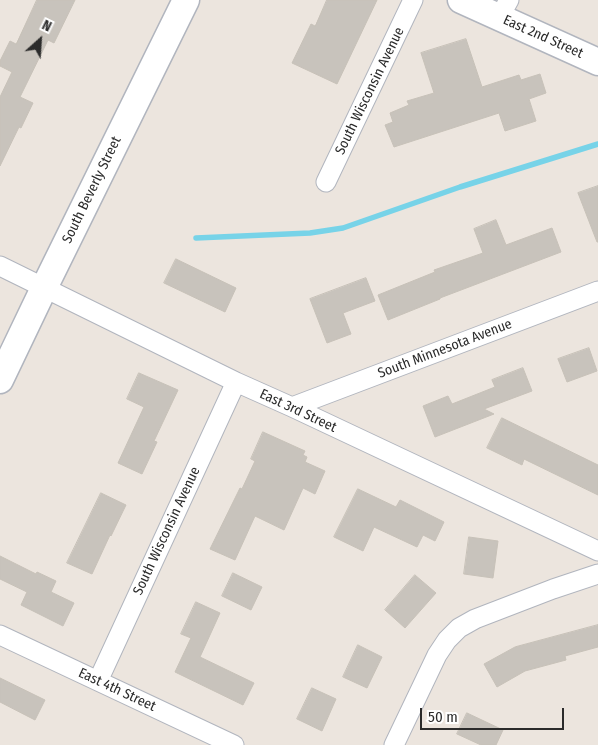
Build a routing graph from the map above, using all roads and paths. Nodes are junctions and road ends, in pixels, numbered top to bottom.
1 (186, 0) edge
2 (413, 0) edge
3 (461, 0) edge
4 (504, 9) edge
5 (598, 62) edge
6 (326, 182) dead end
7 (0, 266) edge
8 (44, 288) junction
9 (598, 291) edge
10 (0, 380) edge
11 (236, 382) junction
12 (292, 407) junction
13 (598, 551) edge
14 (598, 574) edge
15 (0, 635) edge
16 (98, 681) junction
17 (234, 745) edge
18 (394, 745) edge

1 - 8 main road, South Beverly Street
2 - 6 street, South Wisconsin Avenue
3 - 4 main road, East 2nd Street
4 - 5 main road, East 2nd Street
7 - 8 street, East 3rd Street
8 - 10 main road, South Beverly Street
8 - 11 street, East 3rd Street
9 - 12 street, South Minnesota Avenue
11 - 12 street, East 3rd Street
11 - 16 street, South Wisconsin Avenue
12 - 13 street, East 3rd Street
14 - 18 street
15 - 16 street, East 4th Street
16 - 17 street, East 4th Street

